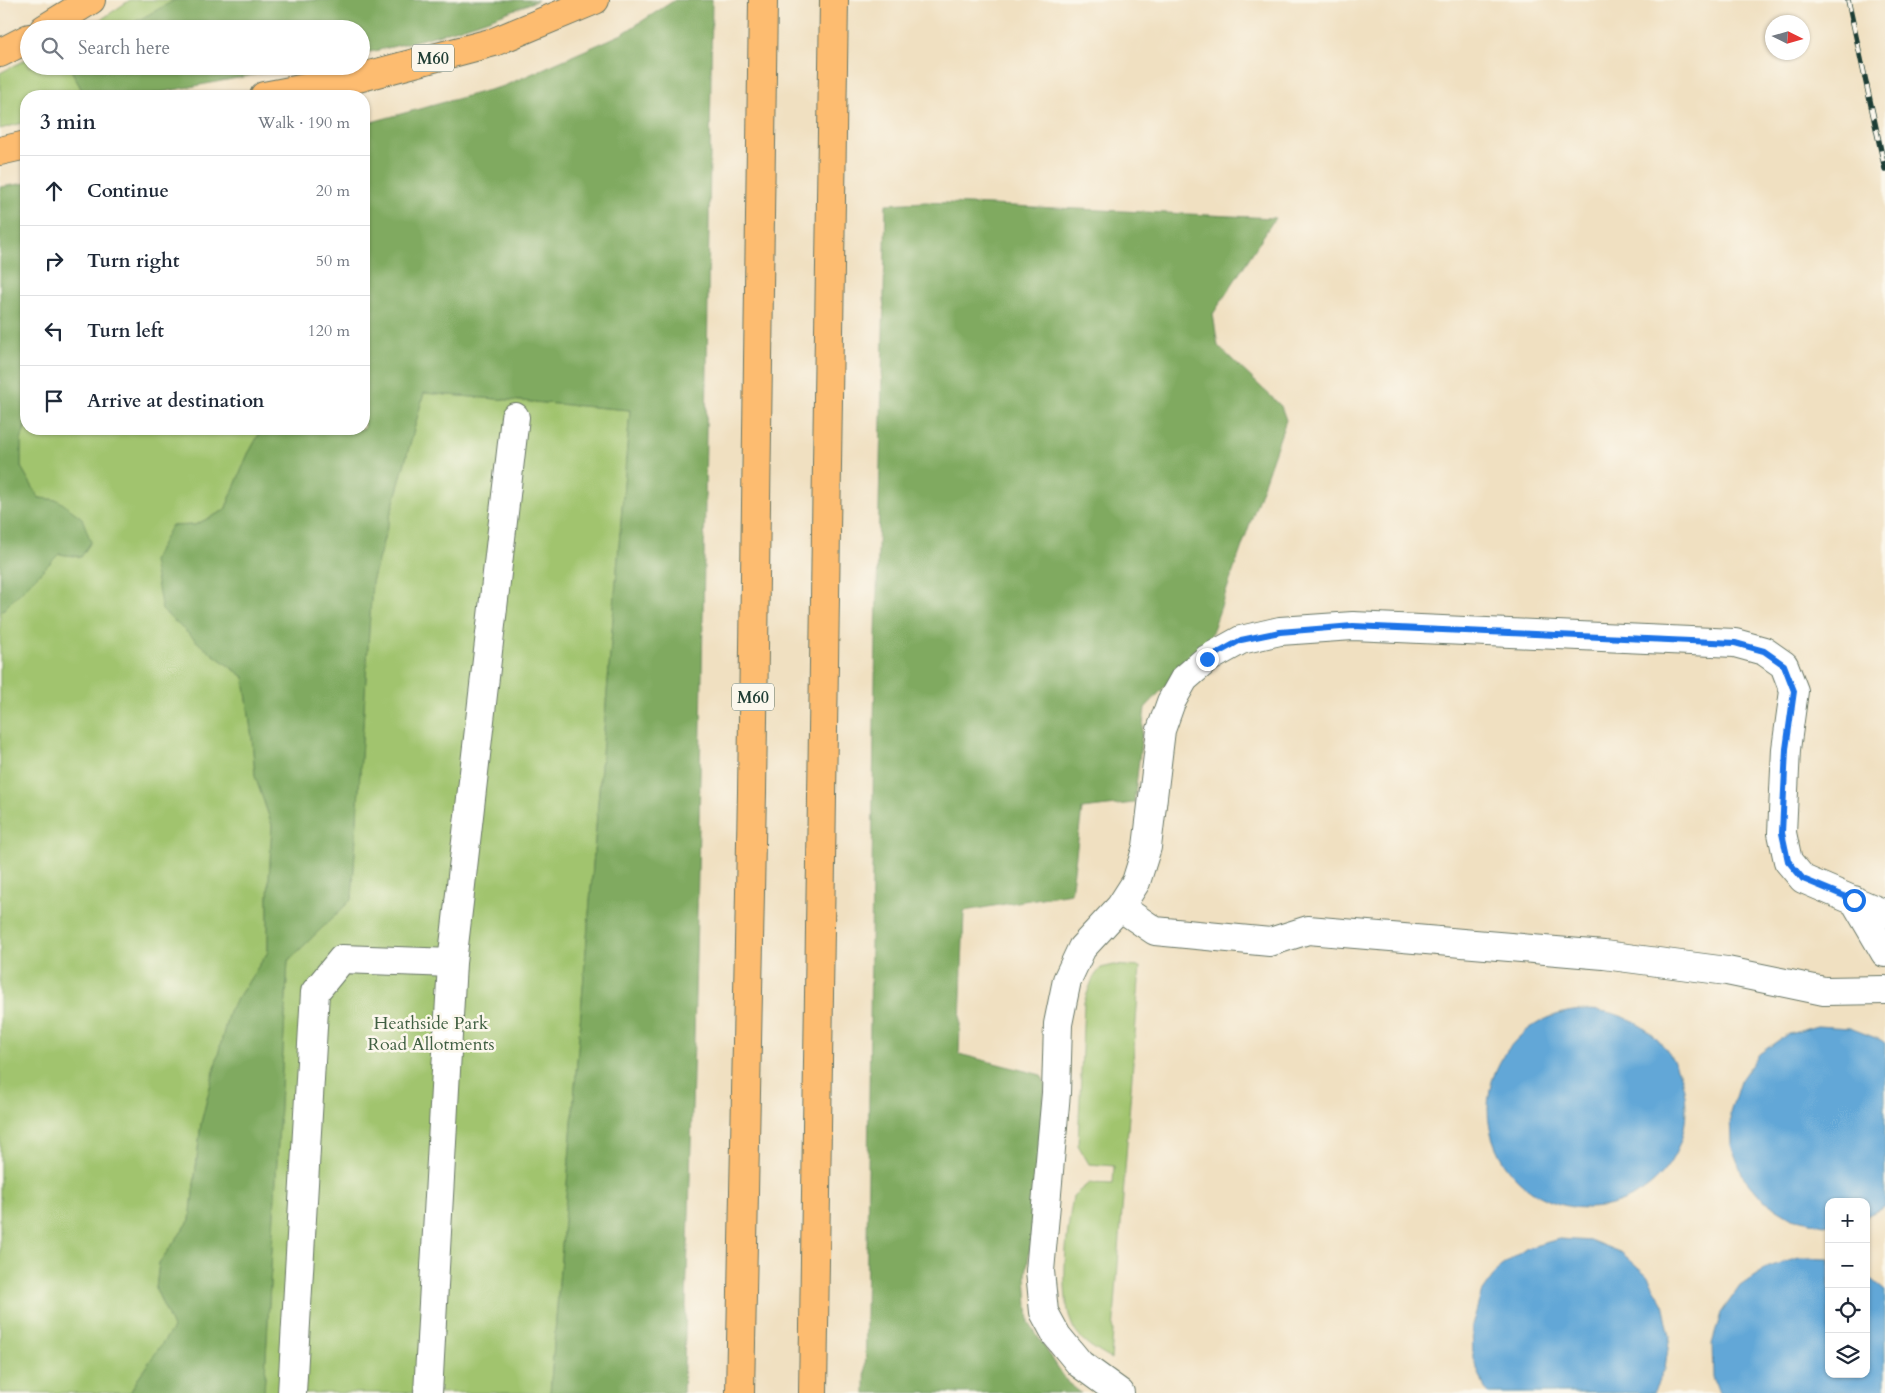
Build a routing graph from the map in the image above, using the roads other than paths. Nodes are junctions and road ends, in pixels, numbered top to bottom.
1 (92, 0) edge
2 (594, 0) edge
3 (763, 0) edge
4 (834, 0) edge
5 (59, 20) edge
6 (20, 43) edge
7 (0, 53) edge
8 (369, 75) edge
9 (370, 75) edge
10 (295, 90) edge
11 (20, 146) edge
12 (0, 151) edge
13 (515, 417) dead end
14 (1854, 900) junction
15 (1120, 907) junction
16 (1885, 914) edge
17 (1885, 953) edge
18 (452, 963) junction
19 (1885, 990) edge
20 (292, 1393) edge
21 (428, 1393) edge
22 (740, 1393) edge
23 (813, 1393) edge
24 (1120, 1393) edge

1 - 5 highway
2 - 9 highway, M60
3 - 22 highway, M60
4 - 23 highway
6 - 7 highway
8 - 10 highway, M60
11 - 12 highway
13 - 18 lane
14 - 15 lane
14 - 16 lane
14 - 17 lane
15 - 19 lane
15 - 24 lane
18 - 20 lane
18 - 21 lane

